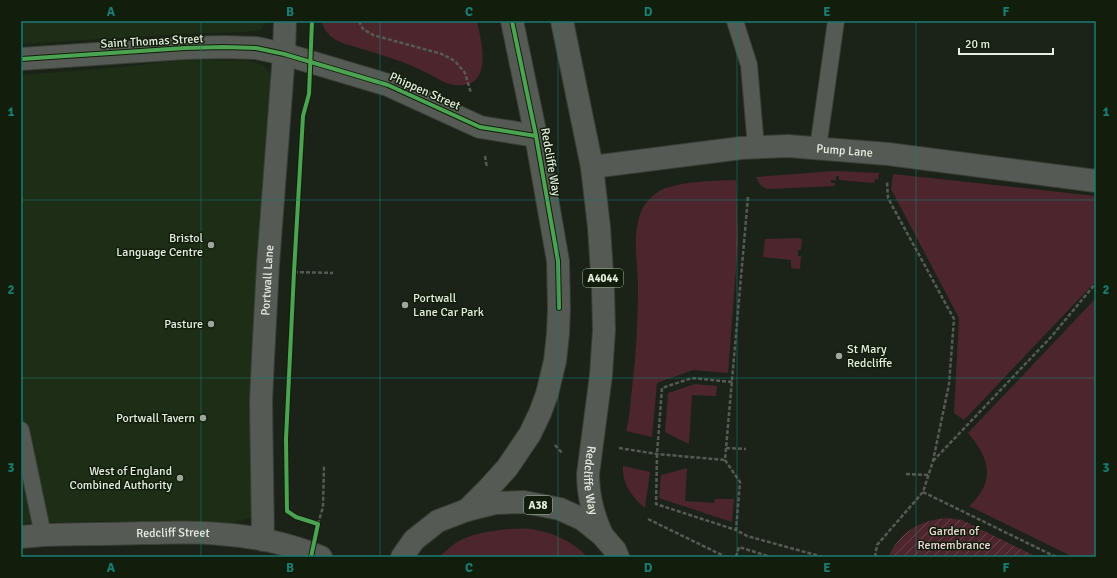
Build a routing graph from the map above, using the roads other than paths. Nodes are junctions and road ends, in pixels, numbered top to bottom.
1 (285, 21) edge
2 (512, 21) edge
3 (562, 21) edge
4 (735, 21) edge
5 (836, 21) edge
6 (284, 54) junction
7 (21, 59) edge
8 (536, 136) junction
9 (756, 147) junction
10 (818, 148) junction
11 (592, 167) junction
12 (1096, 181) edge
13 (21, 430) edge
14 (467, 510) junction
15 (43, 535) junction
16 (21, 537) edge
17 (263, 540) junction
18 (614, 550) edge
19 (321, 557) edge
20 (402, 557) edge

1 - 6 street, Portwall Lane
2 - 8 main road, Redcliffe Way
3 - 11 main road, Redcliffe Way / A4044
4 - 9 lane
5 - 10 lane
6 - 7 street, Saint Thomas Street
6 - 8 street, Phippen Street
6 - 17 street, Portwall Lane
8 - 14 main road, Redcliffe Way
9 - 10 street, Pump Lane
9 - 11 street, Pump Lane
10 - 12 street, Pump Lane
11 - 18 main road, Redcliffe Way / A4044
13 - 15 lane
14 - 18 main road, A38
14 - 20 main road, A38
15 - 16 street, Redcliff Street
15 - 17 street, Redcliff Street
17 - 19 street, Redcliff Street

